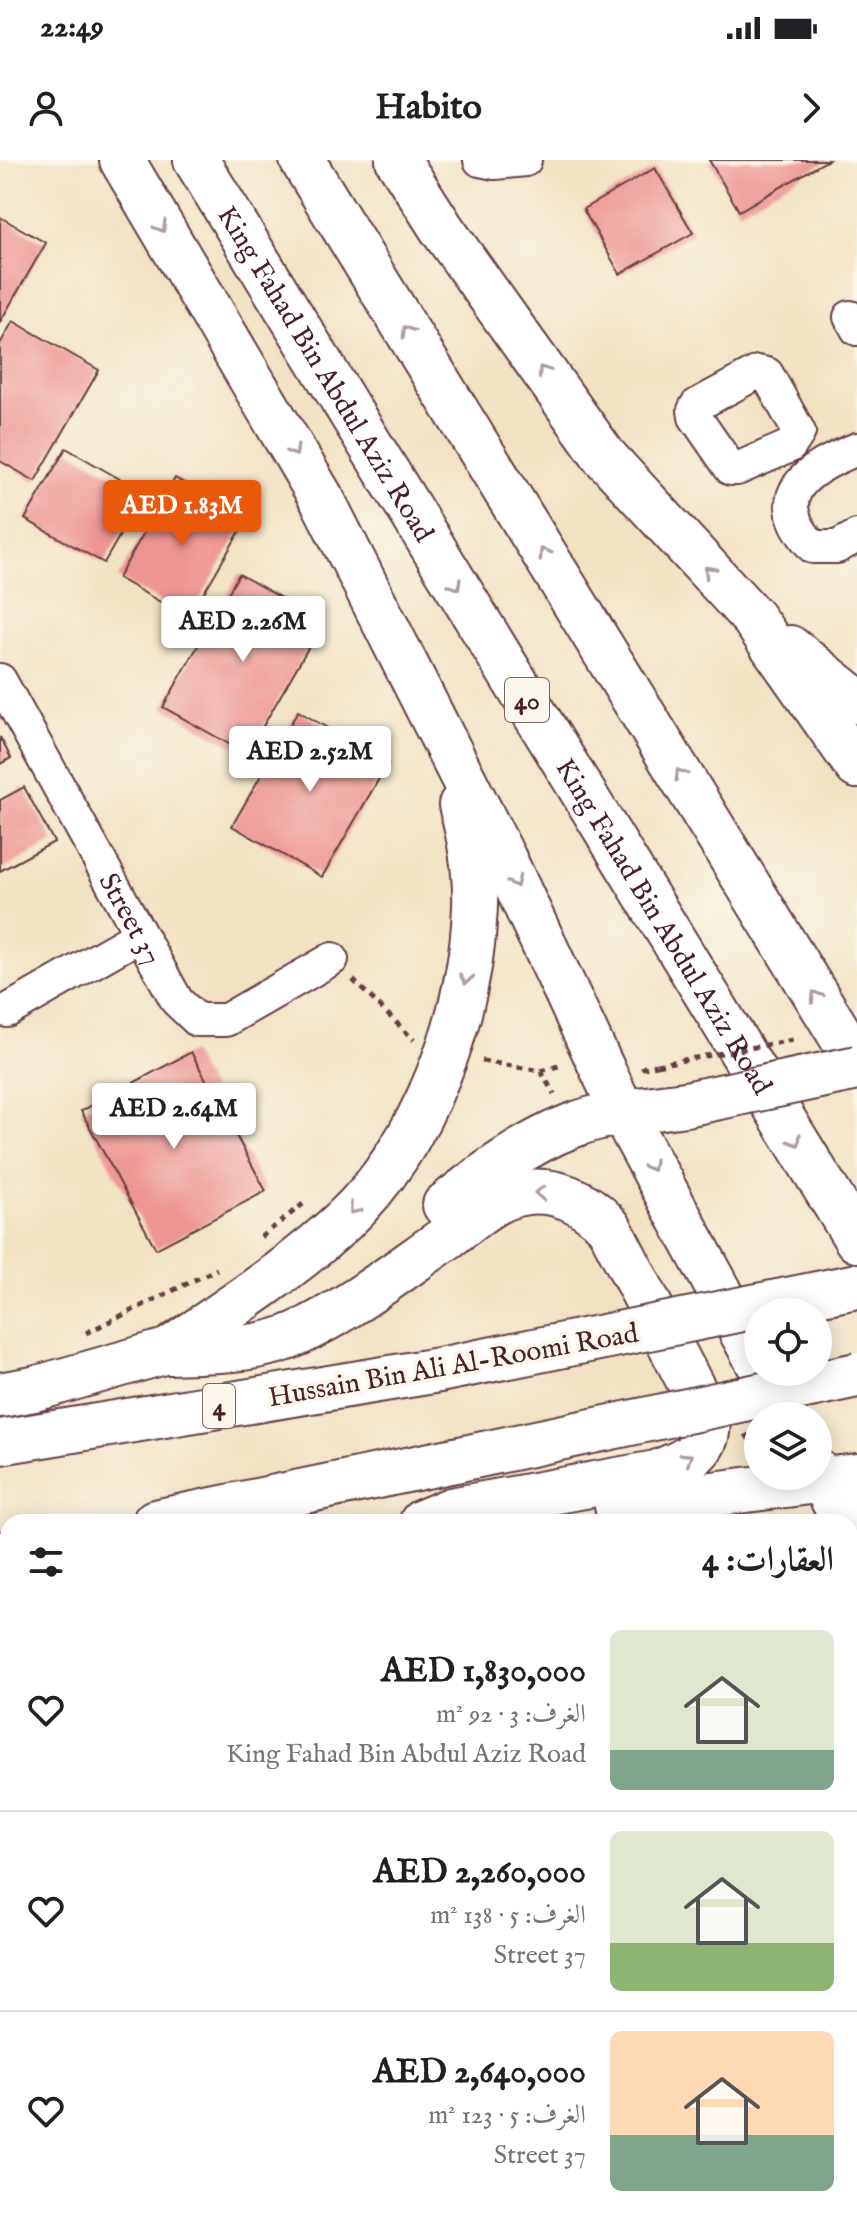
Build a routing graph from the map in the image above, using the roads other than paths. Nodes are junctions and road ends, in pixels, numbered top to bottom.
1 (122, 160) edge
2 (196, 160) edge
3 (302, 160) edge
4 (398, 160) edge
5 (480, 160) edge
6 (525, 160) edge
7 (790, 446) dead end
8 (857, 449) edge
9 (810, 472) junction
10 (857, 536) edge
11 (753, 618) junction
12 (0, 680) edge
13 (416, 687) junction
14 (857, 701) edge
15 (857, 766) edge
16 (140, 935) junction
17 (332, 959) road end
18 (7, 1011) dead end
19 (857, 1065) edge
20 (623, 1113) junction
21 (857, 1240) edge
22 (857, 1286) edge
23 (744, 1336) edge
24 (167, 1352) junction
25 (857, 1375) edge
26 (0, 1395) edge
27 (0, 1442) edge
28 (832, 1476) edge
29 (744, 1488) edge
30 (194, 1514) edge
31 (441, 1514) edge
32 (557, 1514) edge
33 (843, 1514) edge

1 -> 13 highway
2 -> 21 highway, King Fahad Bin Abdul Aziz Road / 40
19 -> 3 highway
11 -> 4 highway
5 - 6 street
7 - 9 street
8 - 9 street
9 - 10 street
11 - 14 highway
11 - 15 highway
12 - 16 street, Street 37
13 -> 20 highway
13 -> 24 highway
16 - 17 street, Street 37
16 - 18 street
19 - 20 highway, bridge
20 -> 23 highway
20 - 24 highway
22 - 27 highway, Hussain Bin Ali Al-Roomi Road / 4, bridge
24 - 26 highway
31 -> 24 highway
25 - 30 highway, bridge
28 - 33 highway
29 - 32 highway

